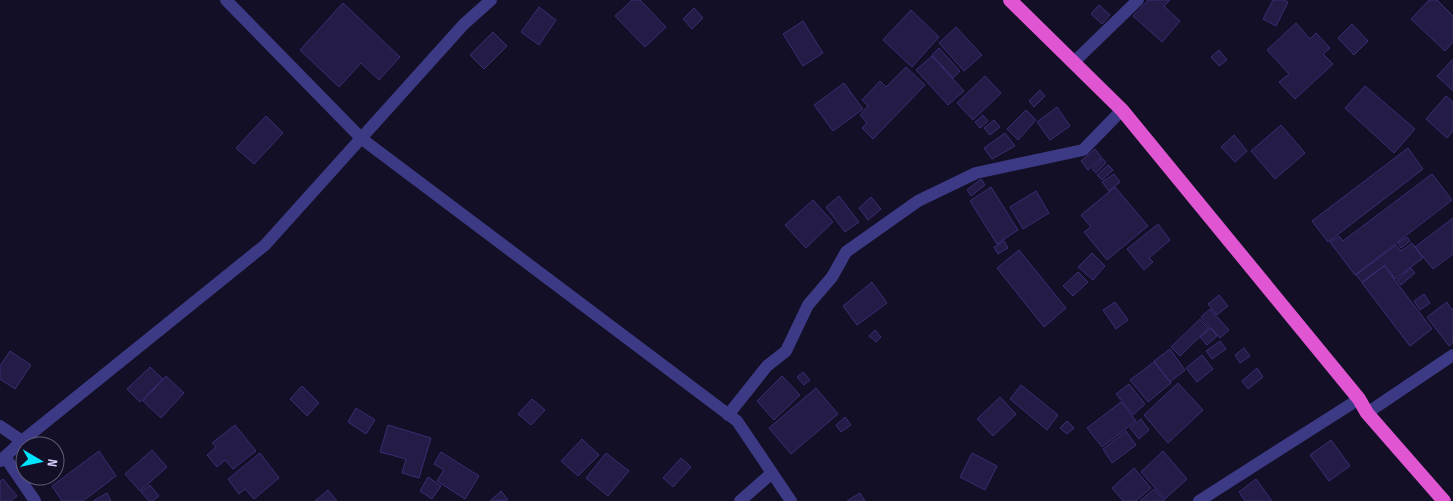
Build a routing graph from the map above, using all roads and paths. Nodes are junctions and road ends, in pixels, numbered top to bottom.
1 (226, 0) edge
2 (491, 0) edge
3 (1010, 0) edge
4 (1138, 0) edge
5 (1074, 62) junction
6 (1122, 110) junction
7 (362, 139) junction
8 (1453, 355) edge
9 (1359, 400) junction
10 (1368, 413) junction
11 (728, 415) junction
12 (0, 426) edge
13 (15, 436) edge
14 (28, 436) edge
15 (15, 447) edge
16 (2, 459) edge
17 (772, 473) junction
18 (35, 501) edge
19 (740, 501) edge
20 (792, 501) edge
21 (1199, 501) edge
22 (1444, 501) edge

1 - 7 street
2 - 7 street
3 - 5 highway
4 - 5 street
5 - 6 highway
6 - 9 highway
6 - 11 street
7 - 11 street
7 - 14 street
8 - 10 street
9 - 10 highway
9 - 21 street
10 - 22 highway
11 - 17 street
12 - 13 street
15 - 16 street
16 - 18 street
17 - 19 street
17 - 20 street

